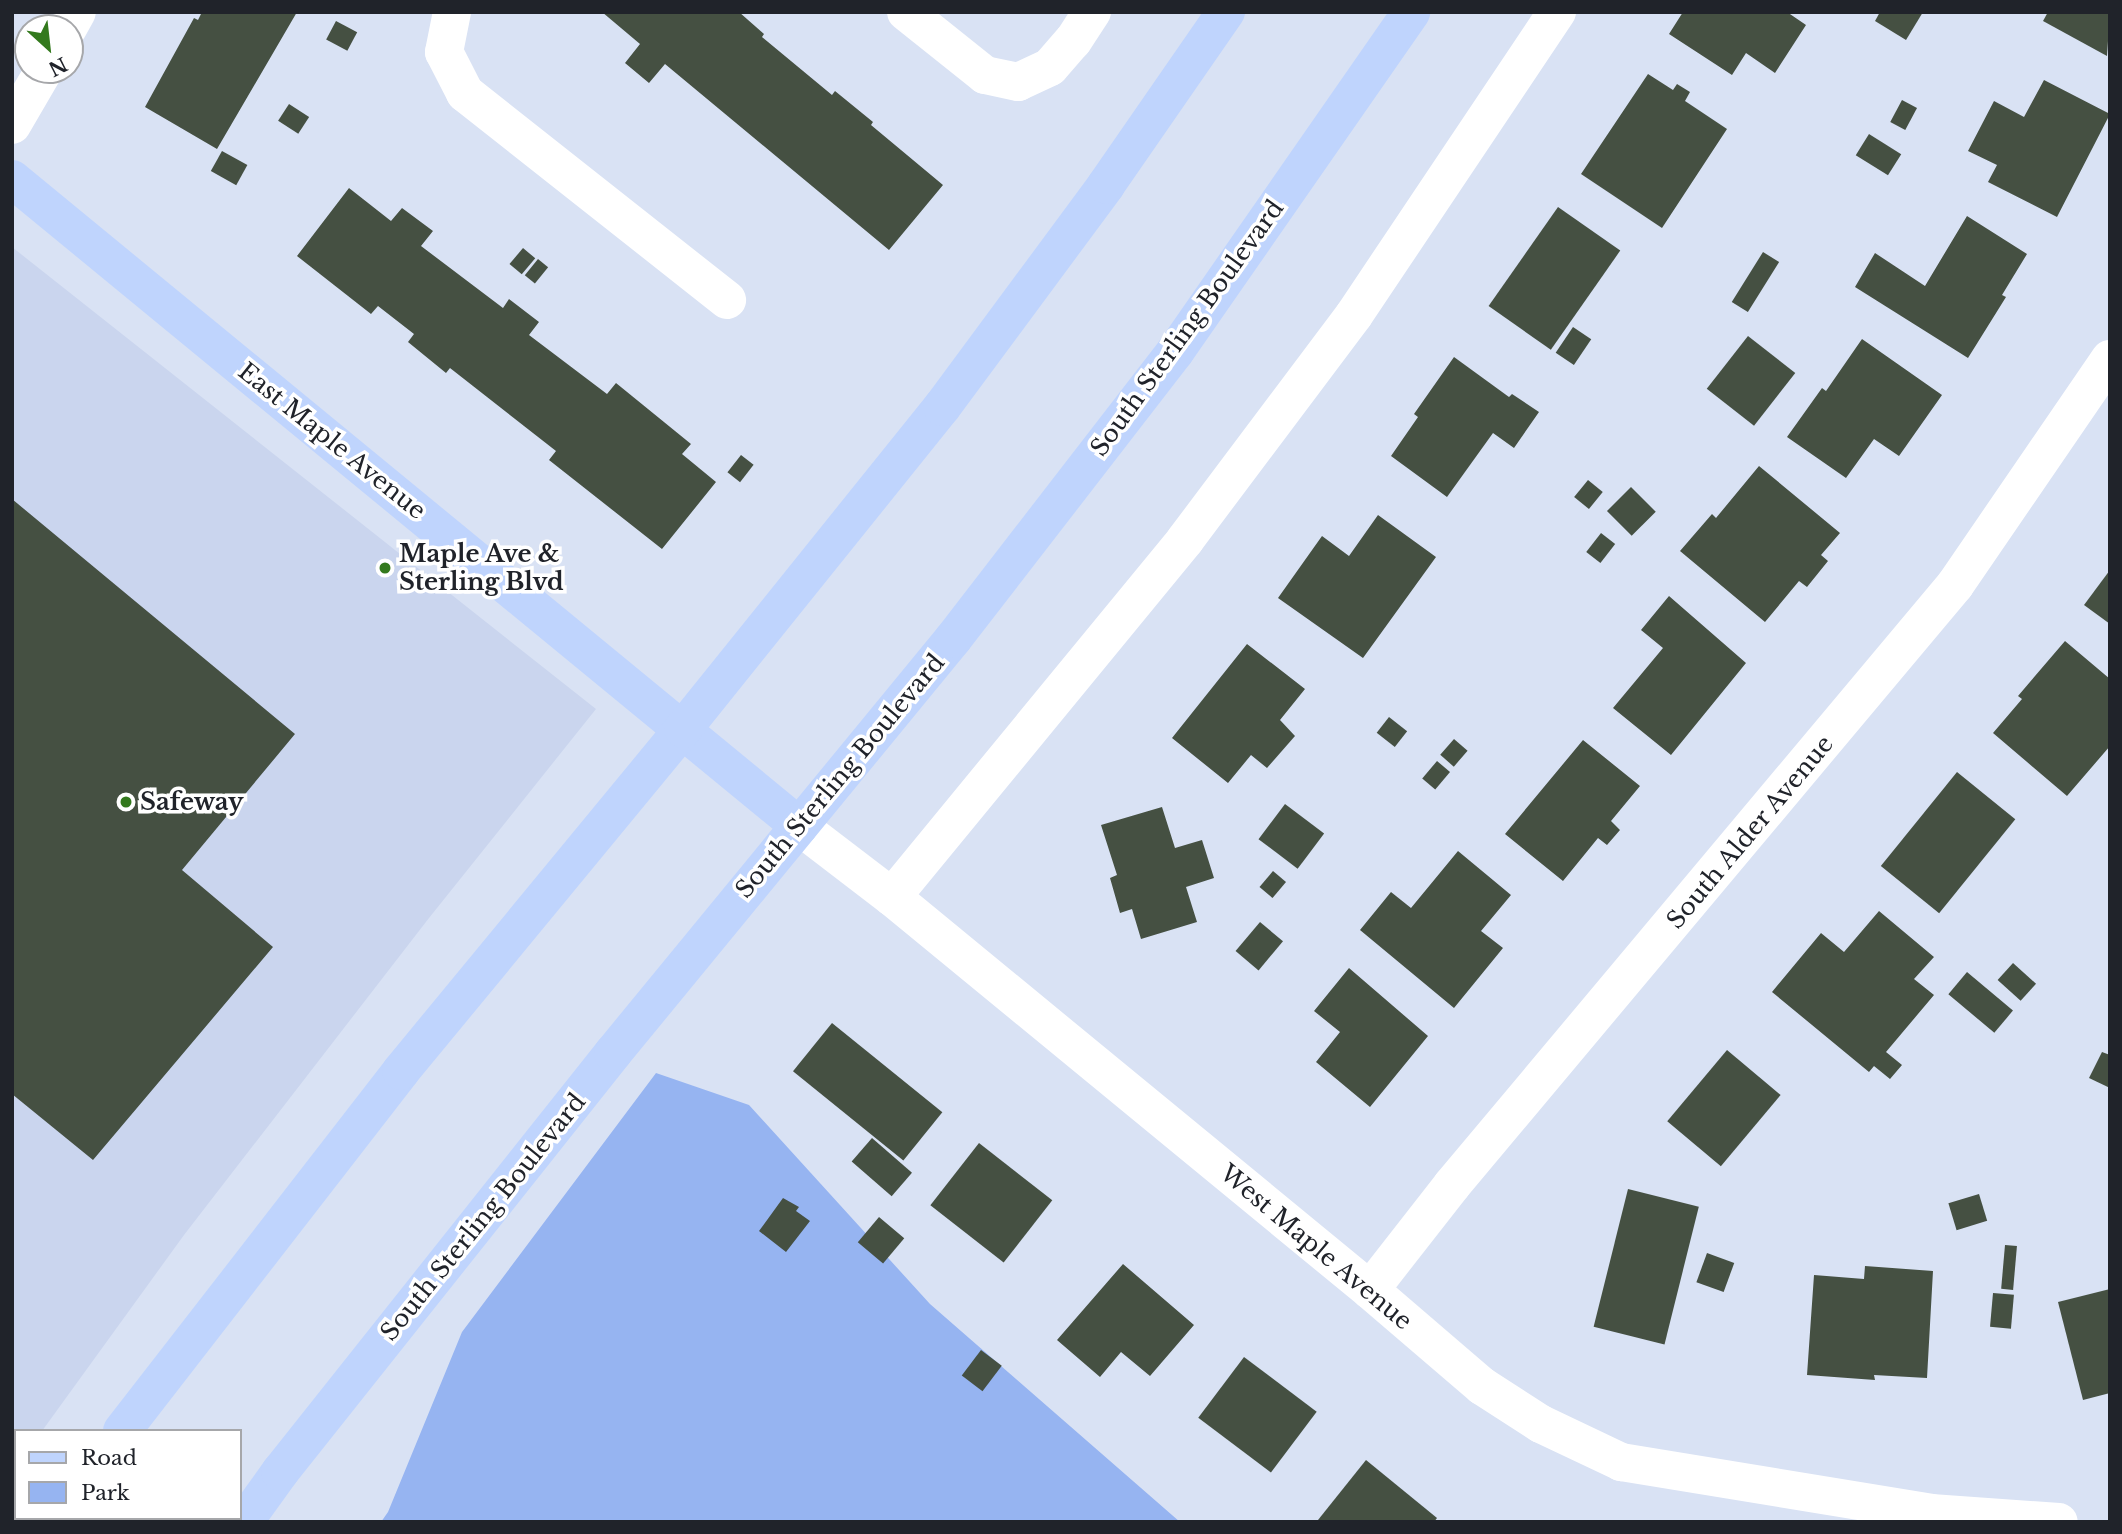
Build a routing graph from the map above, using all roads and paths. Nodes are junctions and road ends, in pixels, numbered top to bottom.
1 (452, 12) edge
2 (906, 12) edge
3 (1092, 12) edge
4 (1226, 12) edge
5 (1411, 12) edge
6 (1557, 12) edge
7 (36, 84) edge
8 (12, 125) edge
9 (12, 179) edge
10 (727, 300) dead end
11 (2110, 359) edge
12 (683, 729) junction
13 (799, 826) junction
14 (892, 897) junction
15 (1370, 1290) junction
16 (124, 1429) edge
17 (244, 1522) edge
18 (2059, 1522) edge

1 - 10 street
2 - 3 street
4 - 12 main road
5 - 13 main road, South Sterling Boulevard
6 - 14 street
7 - 8 street
9 - 12 main road, East Maple Avenue
11 - 15 street, South Alder Avenue
12 - 13 main road, West Maple Avenue
12 - 16 main road
13 - 14 street, West Maple Avenue
13 - 17 main road, South Sterling Boulevard
14 - 15 street, West Maple Avenue
15 - 18 street, West Maple Avenue

